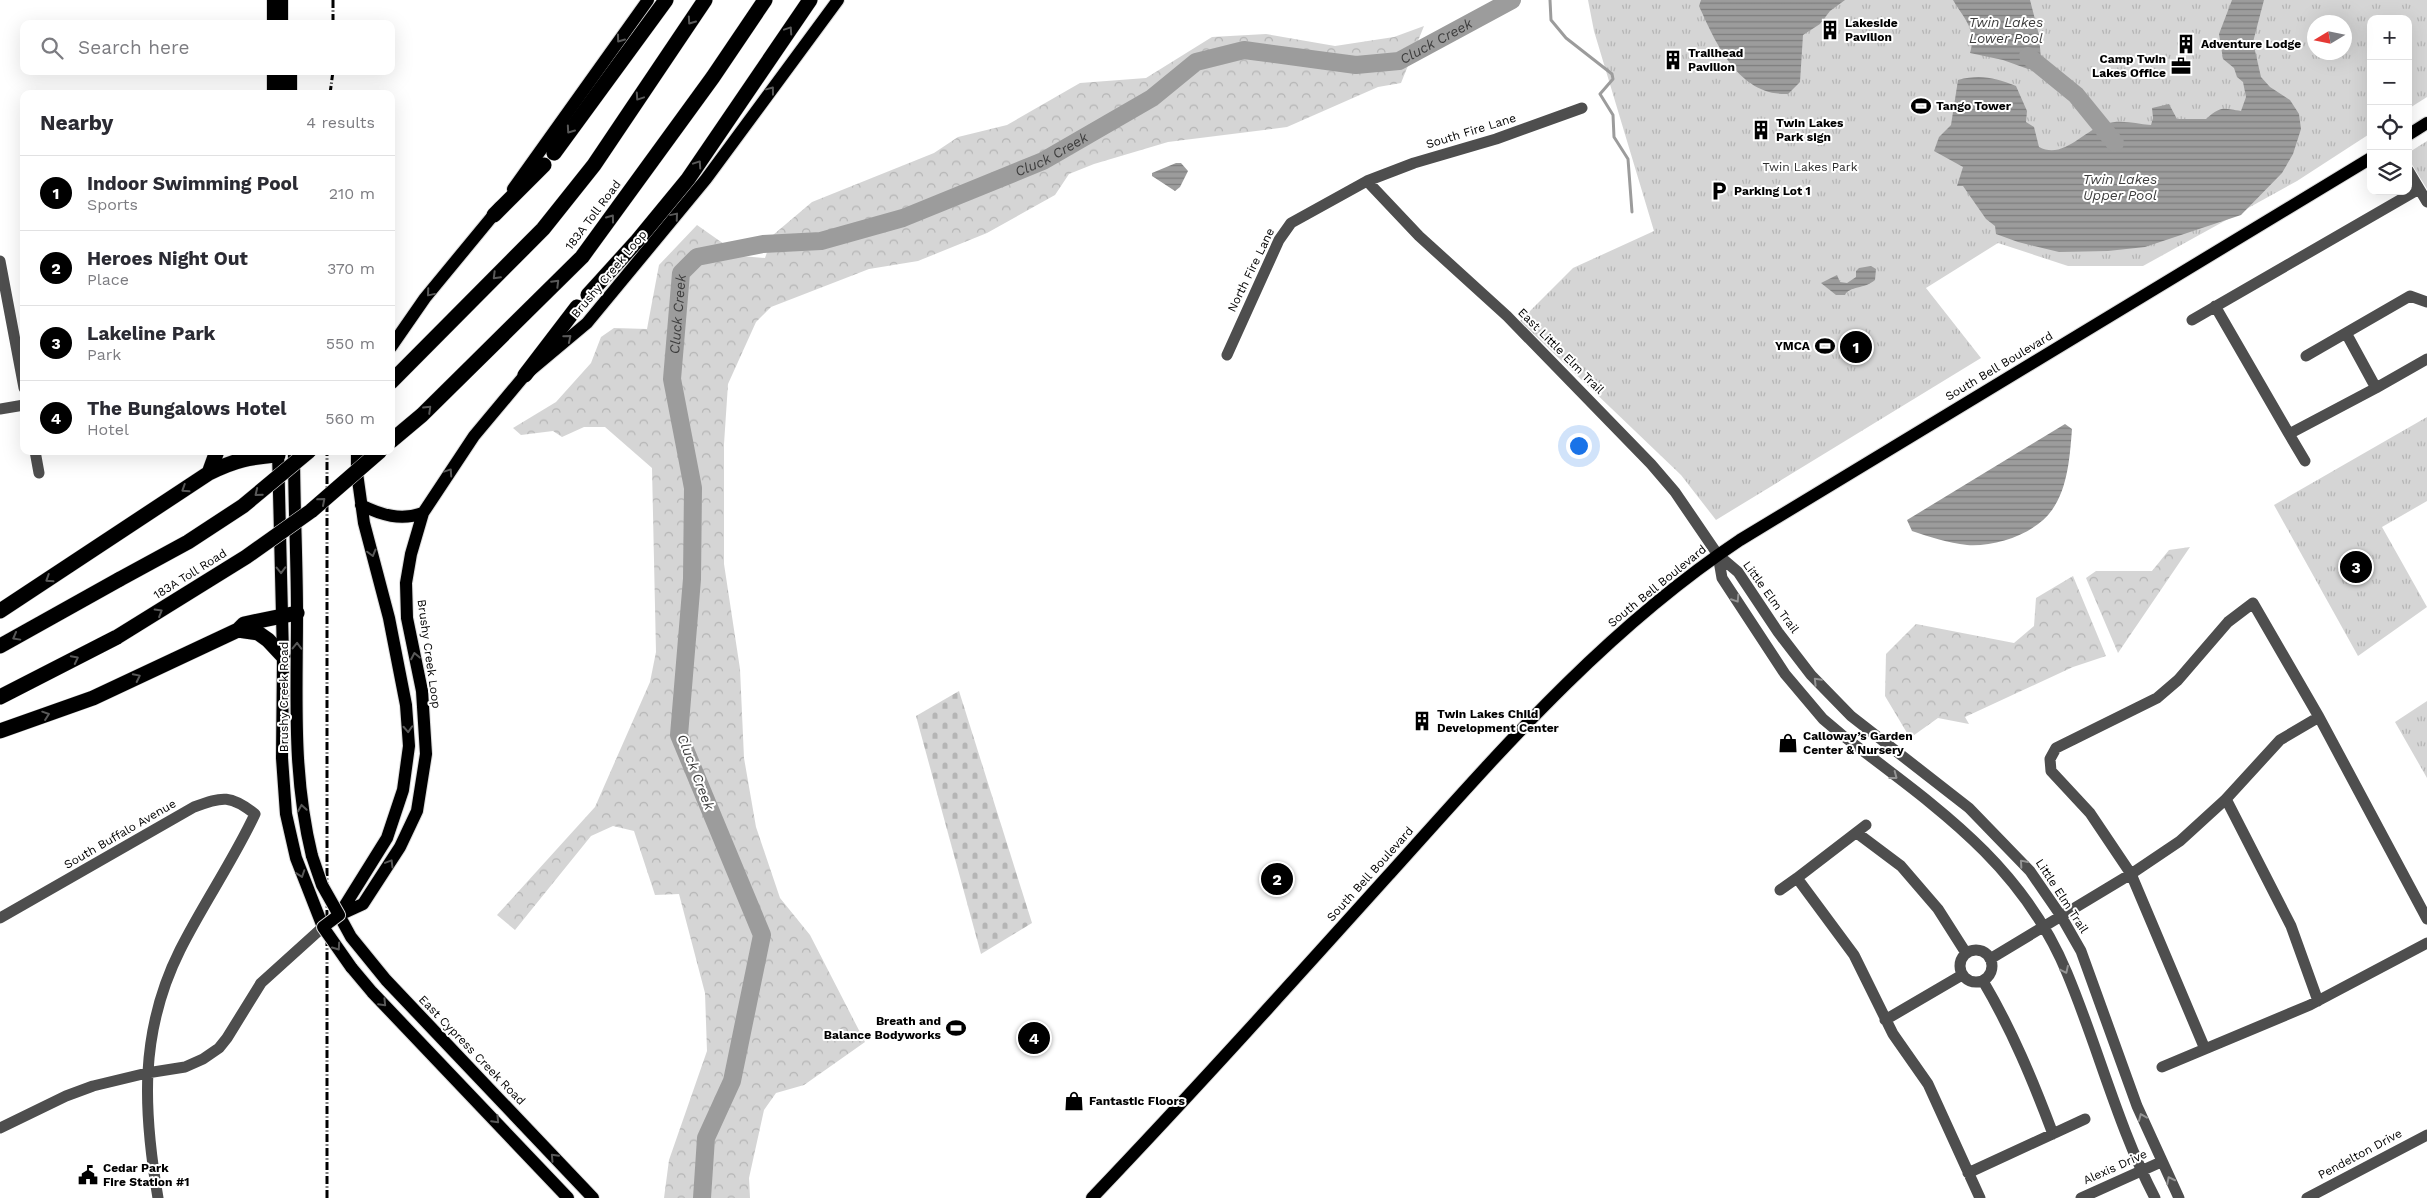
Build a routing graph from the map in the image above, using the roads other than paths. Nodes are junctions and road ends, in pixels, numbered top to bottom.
1 (273, 0) edge
2 (282, 0) edge
3 (290, 0) edge
4 (648, 0) edge
5 (666, 0) edge
6 (705, 0) edge
7 (765, 0) edge
8 (810, 0) edge
9 (838, 0) edge
10 (273, 20) edge
11 (282, 20) edge
12 (290, 20) edge
13 (273, 75) edge
14 (282, 75) edge
15 (290, 75) edge
16 (273, 90) edge
17 (282, 90) edge
18 (290, 90) edge
19 (1582, 108) dead end
20 (2427, 123) edge
21 (2412, 132) edge
22 (554, 153) dead end
23 (2367, 160) edge
24 (544, 165) dead end
25 (2412, 177) edge
26 (1367, 181) junction
27 (2419, 189) junction
28 (2427, 202) edge
29 (494, 215) junction
30 (1, 267) edge
31 (588, 295) dead end
32 (2427, 302) edge
33 (2215, 306) junction
34 (577, 307) dead end
35 (2192, 320) dead end
36 (2346, 333) junction
37 (395, 341) edge
38 (1227, 355) dead end
39 (2306, 356) dead end
40 (2427, 359) edge
41 (20, 367) edge
42 (525, 375) junction
43 (395, 378) edge
44 (2376, 388) junction
45 (20, 405) edge
46 (0, 409) edge
47 (2290, 434) junction
48 (395, 438) edge
49 (36, 455) edge
50 (216, 455) edge
51 (267, 455) edge
52 (285, 455) edge
53 (285, 455) edge
54 (304, 455) edge
55 (357, 455) edge
56 (375, 455) edge
57 (2305, 462) dead end
58 (39, 473) dead end
59 (209, 473) junction
60 (361, 505) junction
61 (423, 513) junction
62 (1718, 555) junction
63 (0, 611) edge
64 (297, 613) junction
65 (282, 615) junction
66 (238, 630) junction
67 (0, 646) edge
68 (283, 656) junction
69 (0, 697) edge
70 (2319, 717) junction
71 (0, 731) edge
72 (2226, 799) junction
73 (2130, 874) junction
74 (1797, 878) junction
75 (1780, 890) dead end
76 (339, 915) junction
77 (2061, 916) junction
78 (0, 918) edge
79 (2427, 919) edge
80 (323, 927) junction
81 (2043, 927) junction
82 (2427, 943) edge
83 (1966, 953) junction
84 (1990, 960) junction
85 (1962, 975) junction
86 (1984, 981) junction
87 (2318, 1001) junction
88 (1885, 1020) junction
89 (2205, 1049) junction
90 (2162, 1067) dead end
91 (147, 1073) junction
92 (2086, 1119) dead end
93 (0, 1128) edge
94 (2053, 1134) junction
95 (2427, 1134) edge
96 (2160, 1162) junction
97 (2142, 1170) junction
98 (1968, 1173) junction
99 (586, 1196) edge
100 (158, 1198) edge
101 (568, 1198) edge
102 (1092, 1198) edge
103 (1980, 1198) edge
104 (2081, 1198) edge
105 (2156, 1198) edge
106 (2179, 1198) edge
107 (2307, 1198) edge

1 - 10 main road
2 - 11 main road
3 - 12 main road
4 -> 29 main road
5 -> 22 highway
6 -> 43 highway
48 -> 7 highway, 183A Toll Road
31 -> 8 highway
42 -> 9 main road, Brushy Creek Loop
13 - 16 main road
14 - 17 main road
15 - 18 main road
19 - 26 street, South Fire Lane
20 - 21 main road
23 - 62 main road, South Bell Boulevard
24 - 29 highway
25 - 27 street
26 - 38 street, North Fire Lane
26 - 62 street, East Little Elm Trail
27 - 28 street
27 - 33 street
29 -> 37 main road
30 - 41 street
32 - 36 street
33 - 35 street
33 - 47 street
34 - 42 highway
36 - 39 street
36 - 44 street
40 - 44 street
61 -> 42 main road, Brushy Creek Loop
44 - 47 street
45 - 46 street
47 - 57 street
49 - 58 street
50 - 59 highway
51 - 59 highway
52 - 64 main road, Brushy Creek Road
53 -> 65 main road, Brushy Creek Road
54 -> 67 highway, bridge
55 - 60 main road
69 -> 56 highway, 183A Toll Road, bridge
59 -> 63 highway
60 - 61 main road
60 -> 76 main road
76 -> 61 main road, Brushy Creek Loop
77 -> 62 street, Little Elm Trail
62 -> 81 street
62 - 102 main road, South Bell Boulevard
64 - 65 highway
76 -> 64 main road, Brushy Creek Road, bridge
65 - 66 highway
65 - 68 main road, Brushy Creek Road
66 - 68 highway
71 -> 66 highway
68 -> 80 main road, Brushy Creek Road
70 - 72 street
70 - 73 street
70 - 79 street
72 - 73 street
72 - 87 street
73 - 77 street
73 - 89 street
74 - 75 street
74 - 83 street
74 - 88 street
76 - 80 main road, bridge
99 -> 76 main road, East Cypress Creek Road
77 - 81 street
96 -> 77 street, Little Elm Trail
78 - 91 street, South Buffalo Avenue
80 - 91 street
80 -> 101 main road, bridge
81 - 84 street
81 -> 97 street
82 - 87 street
83 - 84 street
83 - 85 street
84 - 86 street
85 - 86 street
85 - 88 street
86 - 94 street
87 - 89 street
88 - 98 street
89 - 90 street
91 - 93 street
91 - 100 street
92 - 94 street
94 - 98 street
95 - 107 street, Pendelton Drive
96 - 97 street, Alexis Drive
106 -> 96 street, Little Elm Trail
97 - 104 street, Alexis Drive
97 - 105 street
98 - 103 street

